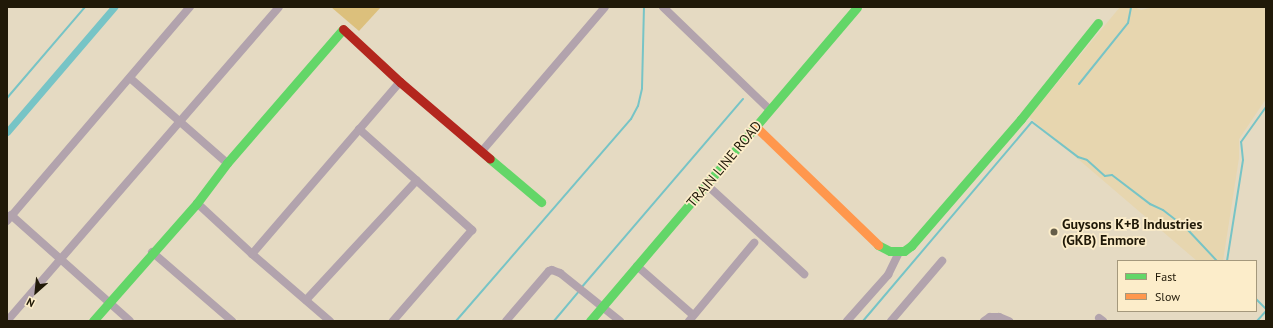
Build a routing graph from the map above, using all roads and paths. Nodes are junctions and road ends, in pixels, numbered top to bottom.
1 (190, 7) edge
2 (279, 7) edge
3 (605, 7) edge
4 (663, 7) edge
5 (857, 7) edge
6 (1098, 23) dead end
7 (130, 78) junction
8 (400, 82) junction
9 (769, 109) junction
10 (178, 121) junction
11 (756, 127) junction
12 (359, 129) junction
13 (482, 151) junction
14 (227, 163) junction
15 (417, 180) junction
16 (707, 185) junction
17 (541, 202) dead end
18 (196, 203) junction
19 (9, 218) edge
20 (754, 243) dead end
21 (152, 252) junction
22 (899, 252) junction
23 (252, 254) junction
24 (61, 259) junction
25 (942, 261) dead end
26 (637, 266) junction
27 (804, 274) dead end
28 (306, 300) junction
29 (109, 302) junction
30 (601, 307) junction
31 (691, 318) edge
32 (7, 321) edge
33 (93, 321) edge
34 (130, 321) edge
35 (232, 321) edge
36 (330, 321) edge
37 (393, 321) edge
38 (506, 321) edge
39 (590, 321) edge
40 (620, 321) edge
41 (847, 321) edge
42 (891, 321) edge
43 (984, 321) edge
44 (1009, 321) edge

1 - 7 street
2 - 10 street
3 - 13 street
4 - 9 street
5 - 9 street, TRAIN LINE ROAD
6 - 22 street
7 - 10 street
7 - 19 street
8 - 12 street
8 - 13 street
8 - 14 street
9 - 11 street, TRAIN LINE ROAD
10 - 14 street
10 - 24 street
11 - 16 street, TRAIN LINE ROAD
11 - 22 street
12 - 15 street
12 - 23 street
13 - 17 street
14 - 18 street
15 - 28 street
15 - 37 street
16 - 26 street, TRAIN LINE ROAD
16 - 27 street
18 - 21 street
18 - 23 street
19 - 24 street
20 - 31 street
21 - 29 street
21 - 35 street
22 - 41 street
23 - 28 street
24 - 29 street
24 - 32 street
25 - 42 street
26 - 30 street, TRAIN LINE ROAD
26 - 31 street
28 - 36 street
29 - 33 street
29 - 34 street
30 - 38 street
30 - 39 street, TRAIN LINE ROAD
30 - 40 street
43 - 44 street

